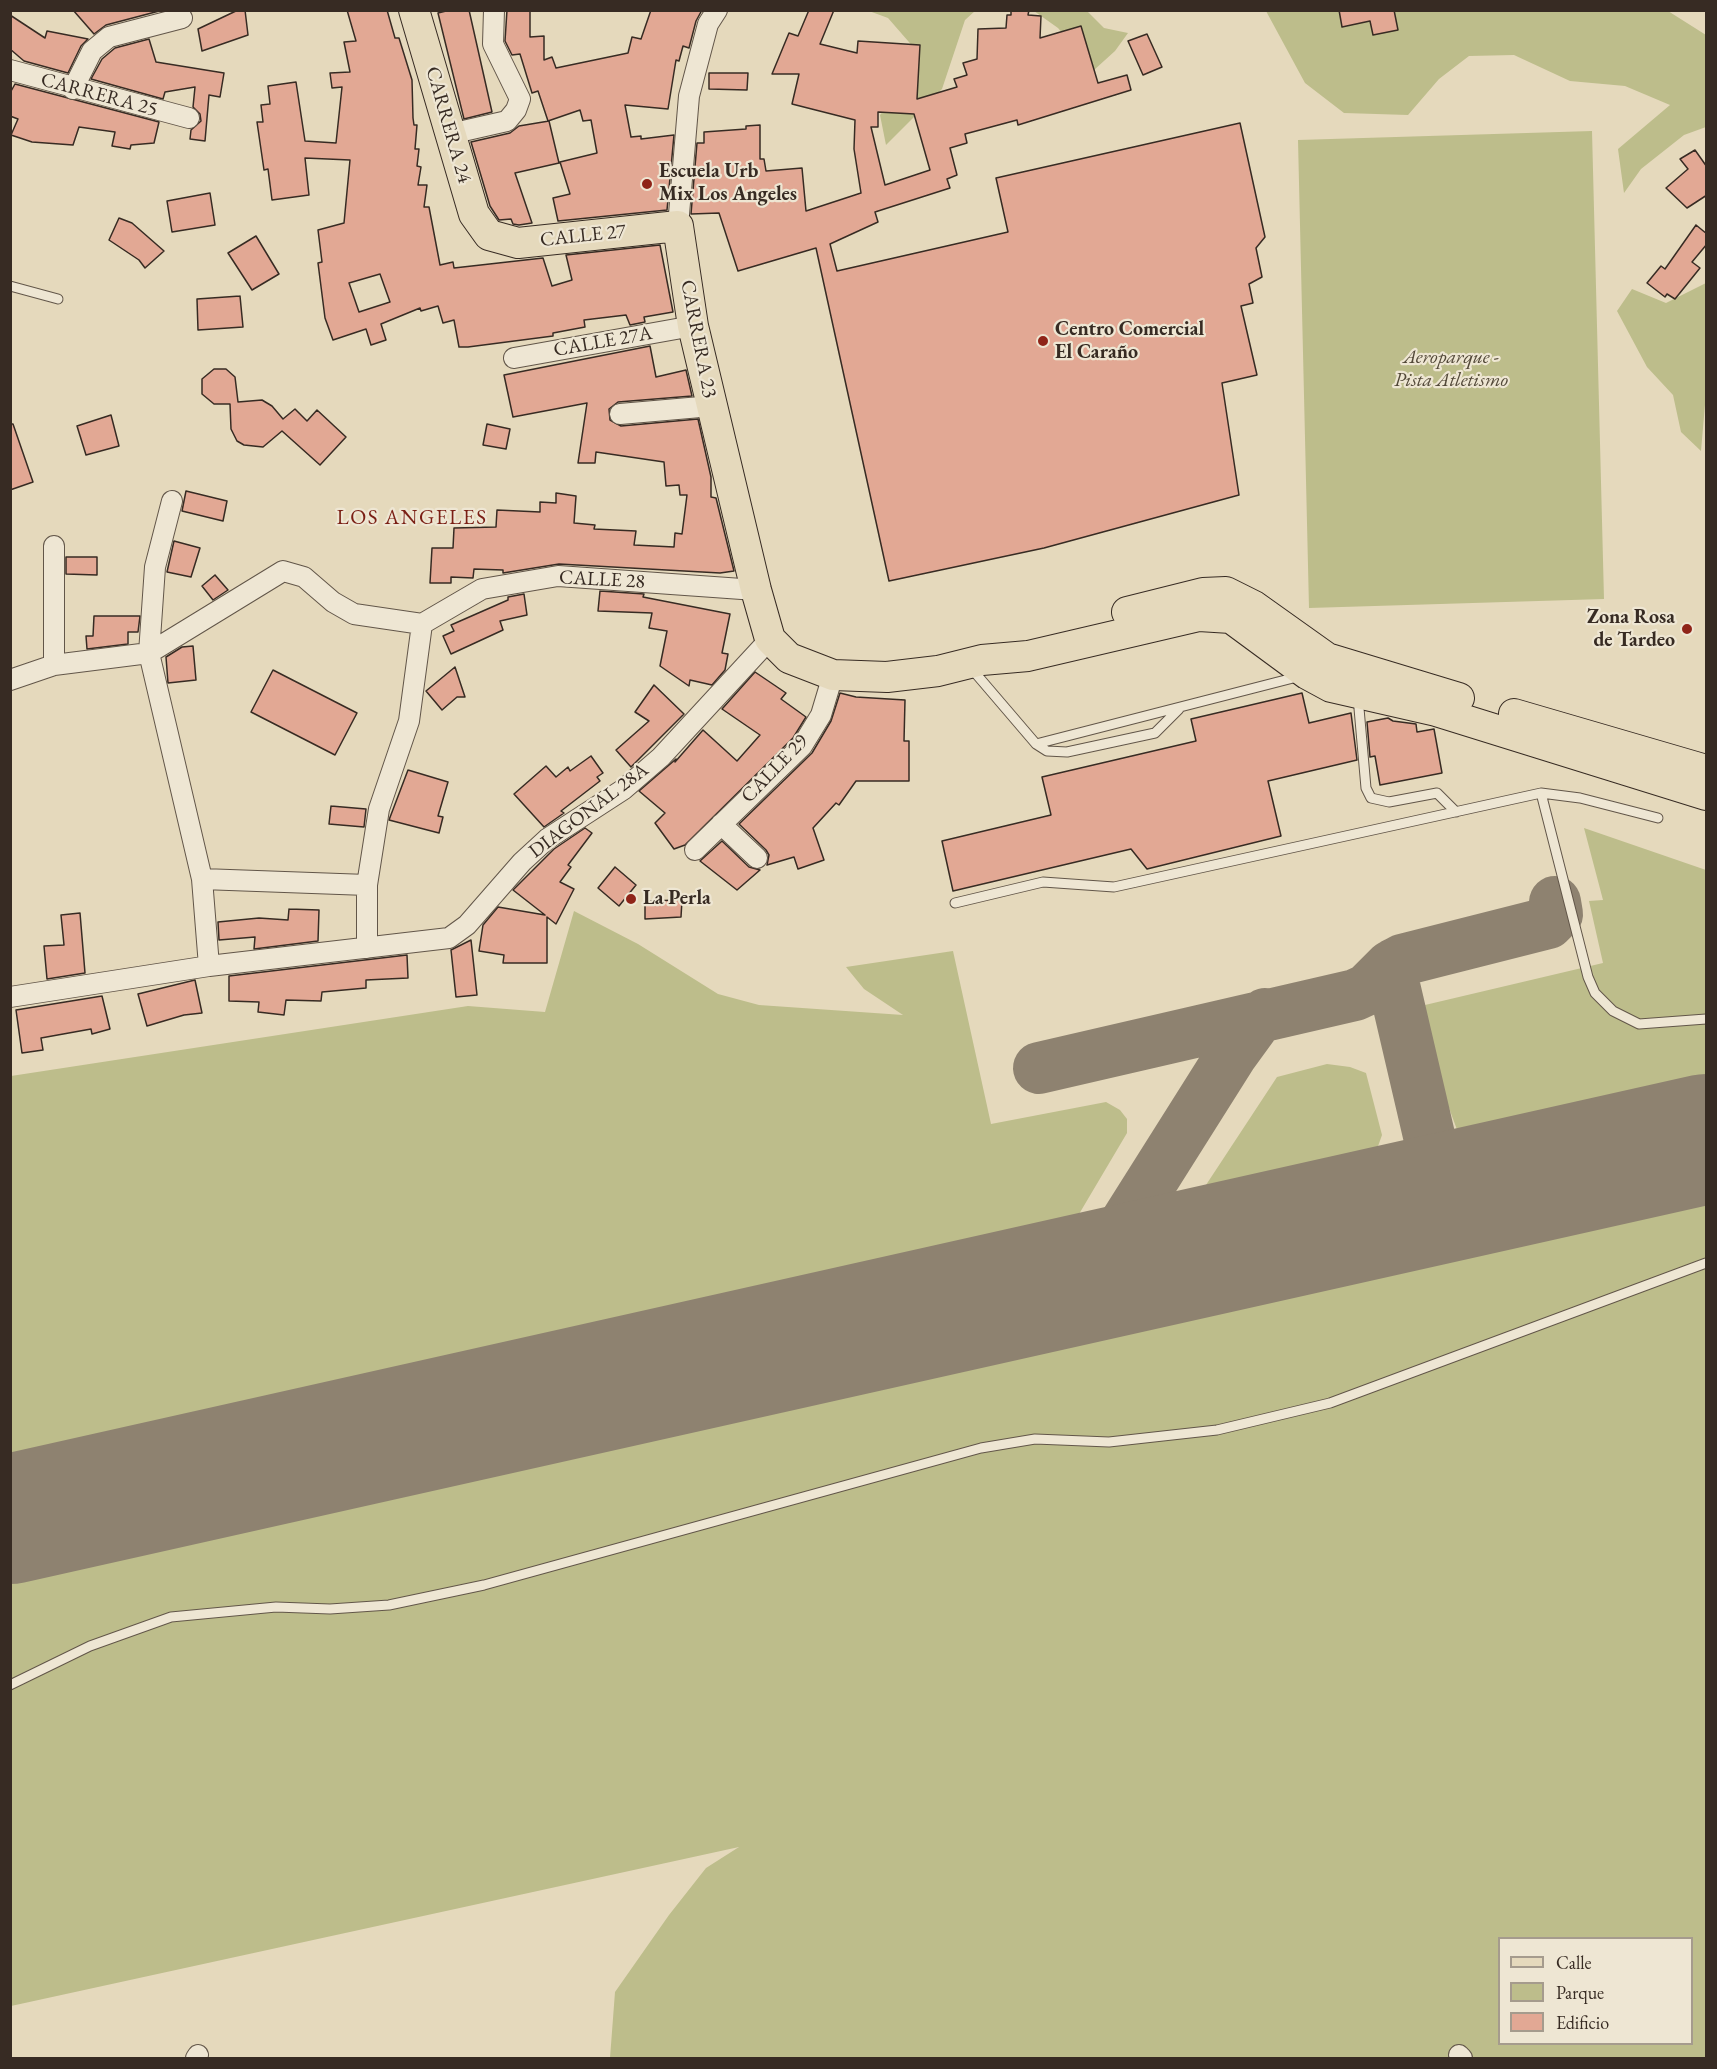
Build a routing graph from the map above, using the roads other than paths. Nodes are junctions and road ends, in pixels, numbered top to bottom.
1 (414, 10) edge
2 (494, 10) edge
3 (717, 10) edge
4 (182, 18) dead end
5 (10, 70) edge
6 (73, 89) junction
7 (189, 118) dead end
8 (450, 134) junction
9 (678, 226) junction
10 (489, 235) joint
11 (10, 286) edge
12 (58, 299) dead end
13 (693, 326) junction
14 (514, 358) dead end
15 (712, 406) junction
16 (620, 414) dead end
17 (172, 501) dead end
18 (54, 546) dead end
19 (756, 590) junction
20 (422, 624) junction
21 (779, 648) junction
22 (149, 653) junction
23 (975, 662) junction
24 (54, 665) junction
25 (1307, 674) junction
26 (833, 675) junction
27 (10, 680) edge
28 (1357, 695) junction
29 (1179, 709) junction
30 (1036, 744) junction
31 (1707, 770) edge
32 (1541, 793) junction
33 (1707, 795) edge
34 (1456, 812) junction
35 (1658, 818) dead end
36 (721, 824) junction
37 (695, 850) dead end
38 (757, 858) dead end
39 (202, 879) junction
40 (367, 885) junction
41 (955, 903) dead end
42 (367, 948) junction
43 (208, 966) junction
44 (10, 998) edge
45 (1707, 1020) edge
46 (1707, 1263) edge
47 (10, 1685) edge

1 - 8 main road, CARRERA 24
2 - 8 street
3 - 9 street, CARRERA 23
4 - 6 street
5 - 6 street, CARRERA 25
6 - 7 street, CARRERA 25
8 - 10 main road, CARRERA 24
9 - 10 main road, CALLE 27
9 - 13 main road, CARRERA 23
11 - 12 lane
13 - 14 street, CALLE 27A
13 - 15 main road, CARRERA 23
15 - 16 street
15 - 19 main road, CARRERA 23
17 - 22 street
18 - 24 street
19 - 20 street, CALLE 28
19 - 21 main road, CARRERA 23
20 - 22 street
20 - 40 street
21 - 26 main road
21 - 42 street, DIAGONAL 28A
22 - 24 street
22 - 39 street
23 - 25 main road
23 - 26 main road
23 - 30 lane
23 - 31 main road
24 - 27 street
25 - 28 main road
25 - 29 lane
26 - 36 street, CALLE 29
28 - 33 main road
28 - 34 lane
29 - 30 lane
29 - 30 lane
32 - 34 lane
32 - 35 lane
32 - 45 lane
34 - 41 lane
36 - 37 street, CALLE 29
36 - 38 street
39 - 40 street
39 - 43 street
40 - 42 street
42 - 43 street
43 - 44 street
46 - 47 lane

